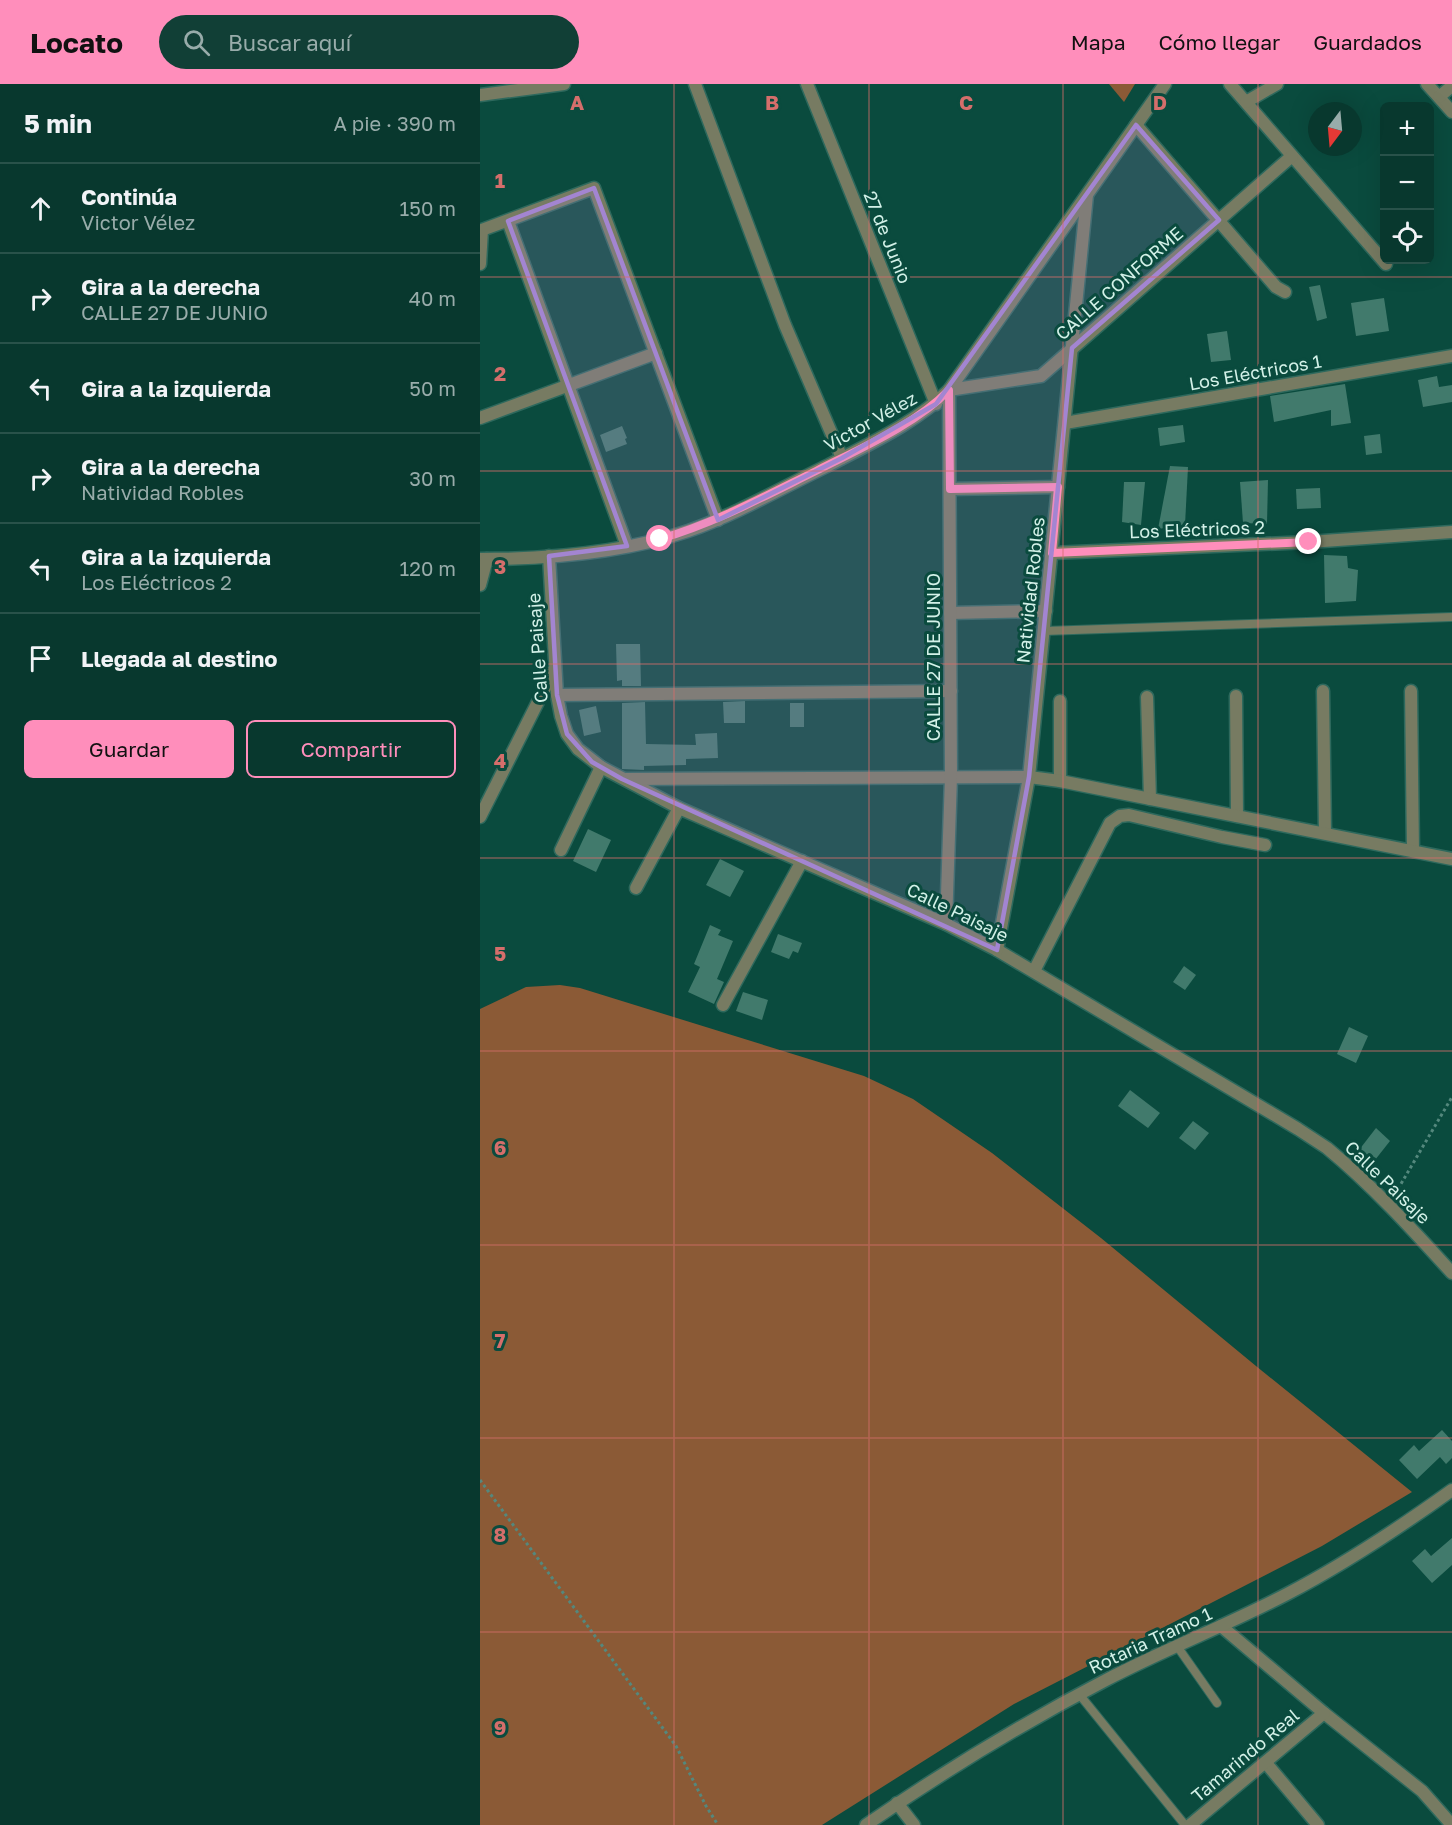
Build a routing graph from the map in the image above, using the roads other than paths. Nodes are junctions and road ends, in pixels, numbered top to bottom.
1 (564, 84) edge
2 (695, 84) edge
3 (808, 84) edge
4 (1165, 84) edge
5 (1230, 84) edge
6 (1277, 84) edge
7 (1427, 84) edge
8 (1452, 86) edge
9 (480, 95) edge
10 (1439, 97) junction
11 (1246, 102) junction
12 (1452, 112) edge
13 (1136, 125) junction
14 (1292, 156) junction
15 (1088, 194) junction
16 (1219, 220) junction
17 (508, 221) junction
18 (1380, 257) edge
19 (480, 264) edge
20 (1285, 292) dead end
21 (1072, 348) junction
22 (656, 353) junction
23 (1452, 356) edge
24 (568, 385) junction
25 (949, 390) junction
26 (936, 404) junction
27 (480, 418) edge
28 (1065, 423) junction
29 (842, 458) junction
30 (1058, 487) junction
31 (950, 489) junction
32 (718, 520) junction
33 (1452, 532) edge
34 (627, 546) junction
35 (1052, 553) junction
36 (549, 556) junction
37 (484, 559) edge
38 (480, 585) edge
39 (1046, 611) junction
40 (950, 613) junction
41 (1452, 617) edge
42 (1044, 632) junction
43 (555, 667) junction
44 (951, 691) junction
45 (1411, 691) dead end
46 (1323, 692) dead end
47 (557, 695) junction
48 (1236, 696) dead end
49 (1147, 697) dead end
50 (1060, 701) dead end
51 (601, 767) junction
52 (951, 777) junction
53 (1029, 777) junction
54 (622, 779) junction
55 (1060, 781) junction
56 (1150, 799) junction
57 (679, 808) junction
58 (1237, 816) junction
59 (480, 817) edge
60 (1325, 833) junction
61 (1265, 845) dead end
62 (561, 850) dead end
63 (1413, 851) junction
64 (1452, 859) edge
65 (802, 861) junction
66 (636, 888) dead end
67 (946, 924) junction
68 (997, 950) junction
69 (1034, 971) junction
70 (723, 1005) dead end
71 (1452, 1273) edge
72 (1452, 1490) edge
73 (1221, 1626) junction
74 (1177, 1646) junction
75 (1079, 1694) junction
76 (1218, 1703) dead end
77 (1324, 1713) junction
78 (1266, 1763) junction
79 (897, 1803) junction
80 (866, 1825) edge
81 (914, 1825) edge
82 (1187, 1825) edge
83 (1318, 1825) edge
84 (1452, 1825) edge

1 - 9 street
2 - 29 street
3 - 26 street, 27 de Junio
4 - 13 street, Victor Vélez
5 - 11 street
6 - 11 street
7 - 10 street
8 - 10 street
10 - 12 street
11 - 14 street
13 - 15 street, Victor Vélez
13 - 16 street
14 - 16 street, CALLE CONFORME
14 - 18 street
15 - 21 street, Natividad Robles
15 - 25 street, Victor Vélez
16 - 20 street
16 - 21 street, CALLE CONFORME
17 - 19 street
17 - 22 street
17 - 24 street
21 - 25 street, CALLE CONFORME
21 - 28 street, Natividad Robles
22 - 24 street
22 - 32 street
23 - 28 street, Los Eléctricos 1
24 - 27 street
24 - 34 street
25 - 26 street, Victor Vélez
25 - 31 street, CALLE 27 DE JUNIO
26 - 29 street, Victor Vélez
28 - 30 street, Natividad Robles
29 - 32 street, Victor Vélez
30 - 31 street
30 - 35 street, Natividad Robles
31 - 40 street, CALLE 27 DE JUNIO
32 - 34 street, Victor Vélez
33 - 35 street, Los Eléctricos 2
34 - 36 street, Victor Vélez
35 - 39 street, Natividad Robles
36 - 37 street, Victor Vélez
36 - 43 street, Calle Paisaje
37 - 38 street
39 - 40 street
39 - 42 street, Natividad Robles
40 - 44 street, CALLE 27 DE JUNIO
41 - 42 lane
42 - 53 street, Natividad Robles
43 - 47 street, Calle Paisaje
43 - 59 street
44 - 47 street
44 - 52 street, CALLE 27 DE JUNIO
45 - 63 street
46 - 60 street
47 - 51 street, Calle Paisaje
48 - 58 street
49 - 56 street
50 - 55 street
51 - 54 street, Calle Paisaje
51 - 62 street
52 - 53 street
52 - 54 street
52 - 67 street, CALLE 27 DE JUNIO
53 - 55 street
53 - 68 street, Natividad Robles
54 - 57 street, Calle Paisaje
55 - 56 street
56 - 58 street
57 - 65 street, Calle Paisaje
57 - 66 street
58 - 60 street
60 - 63 street
61 - 69 street
63 - 64 street
65 - 67 street, Calle Paisaje
65 - 70 street
67 - 68 street, Calle Paisaje
68 - 69 street, Calle Paisaje
69 - 71 street, Calle Paisaje
72 - 73 street, Rotaria Tramo 1
73 - 74 street, Rotaria Tramo 1
73 - 77 street
74 - 75 street, Rotaria Tramo 1
74 - 76 lane
75 - 79 street, Rotaria Tramo 1
75 - 82 lane
77 - 78 street, Tamarindo Real
77 - 84 street
78 - 82 street, Tamarindo Real
78 - 83 street
79 - 80 street, Rotaria Tramo 1
79 - 81 street

